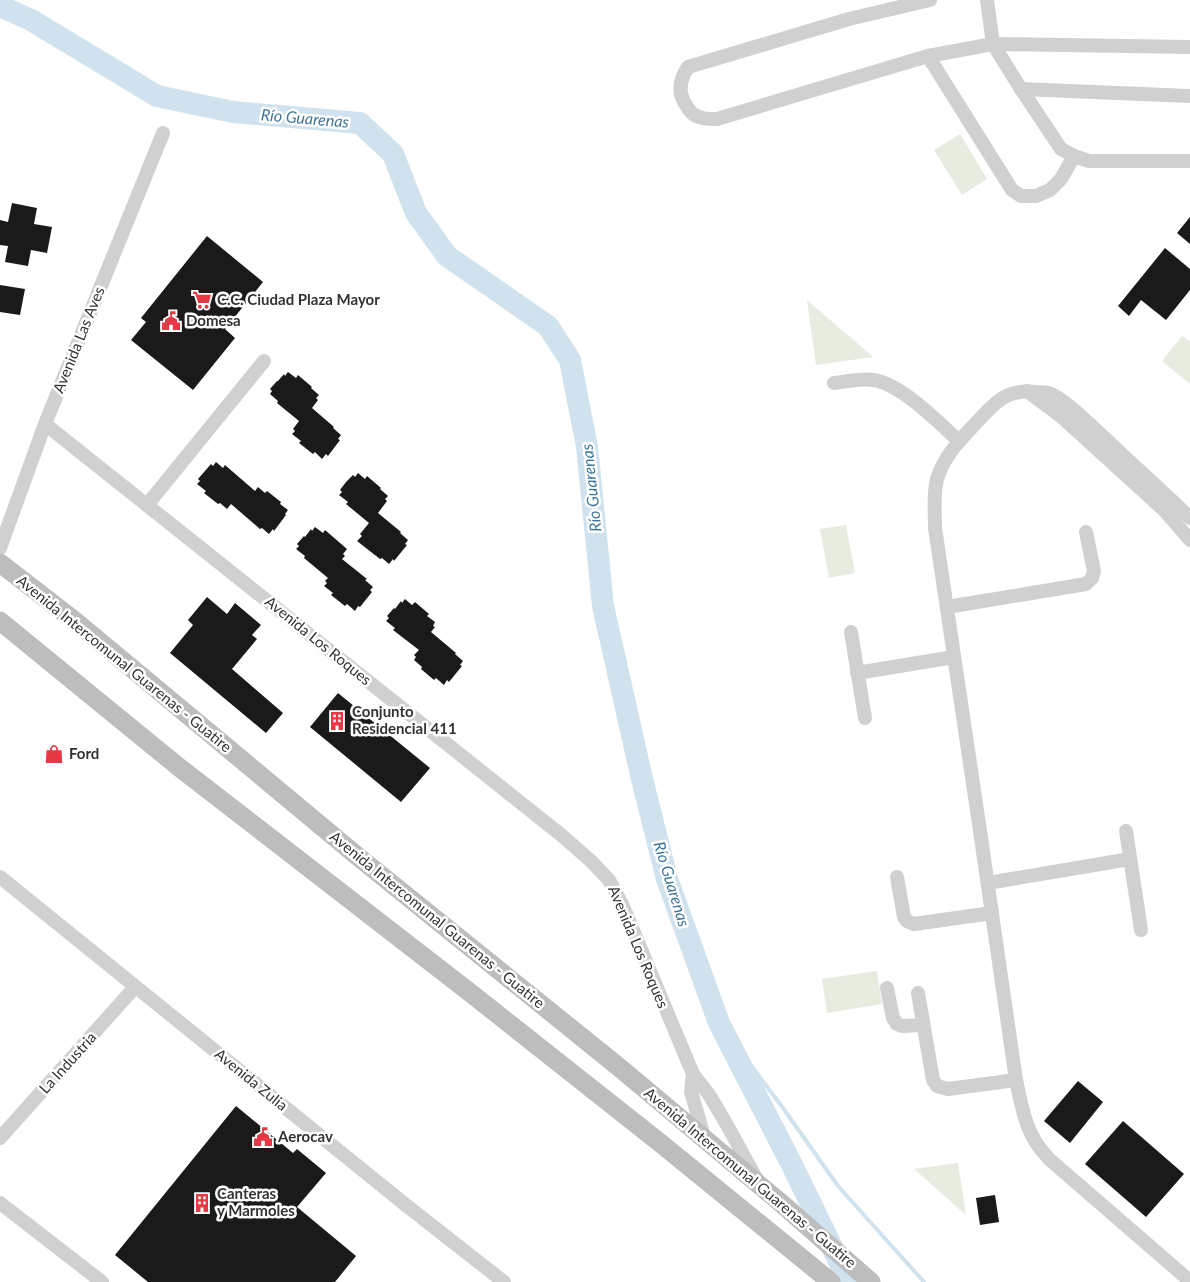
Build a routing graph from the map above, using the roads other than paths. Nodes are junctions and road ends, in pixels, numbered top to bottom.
1 (930, 0) edge
2 (987, 0) edge
3 (993, 44) junction
4 (1190, 47) edge
5 (928, 56) junction
6 (1021, 90) junction
7 (1190, 96) edge
8 (163, 133) dead end
9 (1074, 156) junction
10 (1190, 161) edge
11 (264, 361) dead end
12 (834, 383) dead end
13 (1026, 391) junction
14 (45, 424) junction
15 (959, 441) junction
16 (148, 505) junction
17 (1190, 518) edge
18 (1086, 532) dead end
19 (1190, 540) edge
20 (0, 548) edge
21 (0, 563) edge
22 (947, 607) junction
23 (0, 620) edge
24 (850, 632) dead end
25 (954, 657) junction
26 (857, 673) junction
27 (865, 718) dead end
28 (1126, 831) dead end
29 (1130, 859) junction
30 (0, 877) edge
31 (897, 877) dead end
32 (988, 884) junction
33 (992, 913) junction
34 (1141, 930) dead end
35 (135, 987) junction
36 (887, 988) dead end
37 (918, 993) dead end
38 (923, 1025) junction
39 (693, 1074) junction
40 (1016, 1080) junction
41 (0, 1138) edge
42 (705, 1140) junction
43 (760, 1186) junction
44 (0, 1203) edge
45 (825, 1277) edge
46 (1190, 1281) edge
47 (102, 1282) edge
48 (504, 1282) edge
49 (872, 1282) edge

1 - 5 street
2 - 3 street
3 - 4 street
3 - 5 street
3 - 6 street
5 - 9 street
6 - 7 street
6 - 9 street
8 - 14 street, Avenida Las Aves
9 - 10 street
11 - 16 street
12 - 15 street
13 - 15 street
13 - 17 street
13 - 19 street
14 - 16 street, Avenida Los Roques
14 - 20 street, Avenida Las Aves
15 - 22 street
16 - 39 street, Avenida Los Roques
18 - 22 street
21 - 42 main road, Avenida Intercomunal Guarenas - Guatire
22 - 25 street
23 - 45 main road, Avenida Intercomunal Guarenas - Guatire
24 - 26 street
25 - 26 street
25 - 32 street
26 - 27 street
28 - 29 street
29 - 32 street
29 - 34 street
30 - 35 street, Avenida Zulia
31 - 33 street
32 - 33 street
33 - 40 street
35 - 41 street, La Industria
35 - 48 street, Avenida Zulia
36 - 38 street
37 - 38 street
38 - 40 street
39 - 42 street, Avenida Los Roques
39 - 43 street, Avenida Los Roques
40 - 46 street
42 - 43 main road, Avenida Intercomunal Guarenas - Guatire
43 - 49 main road, Avenida Intercomunal Guarenas - Guatire
44 - 47 street

